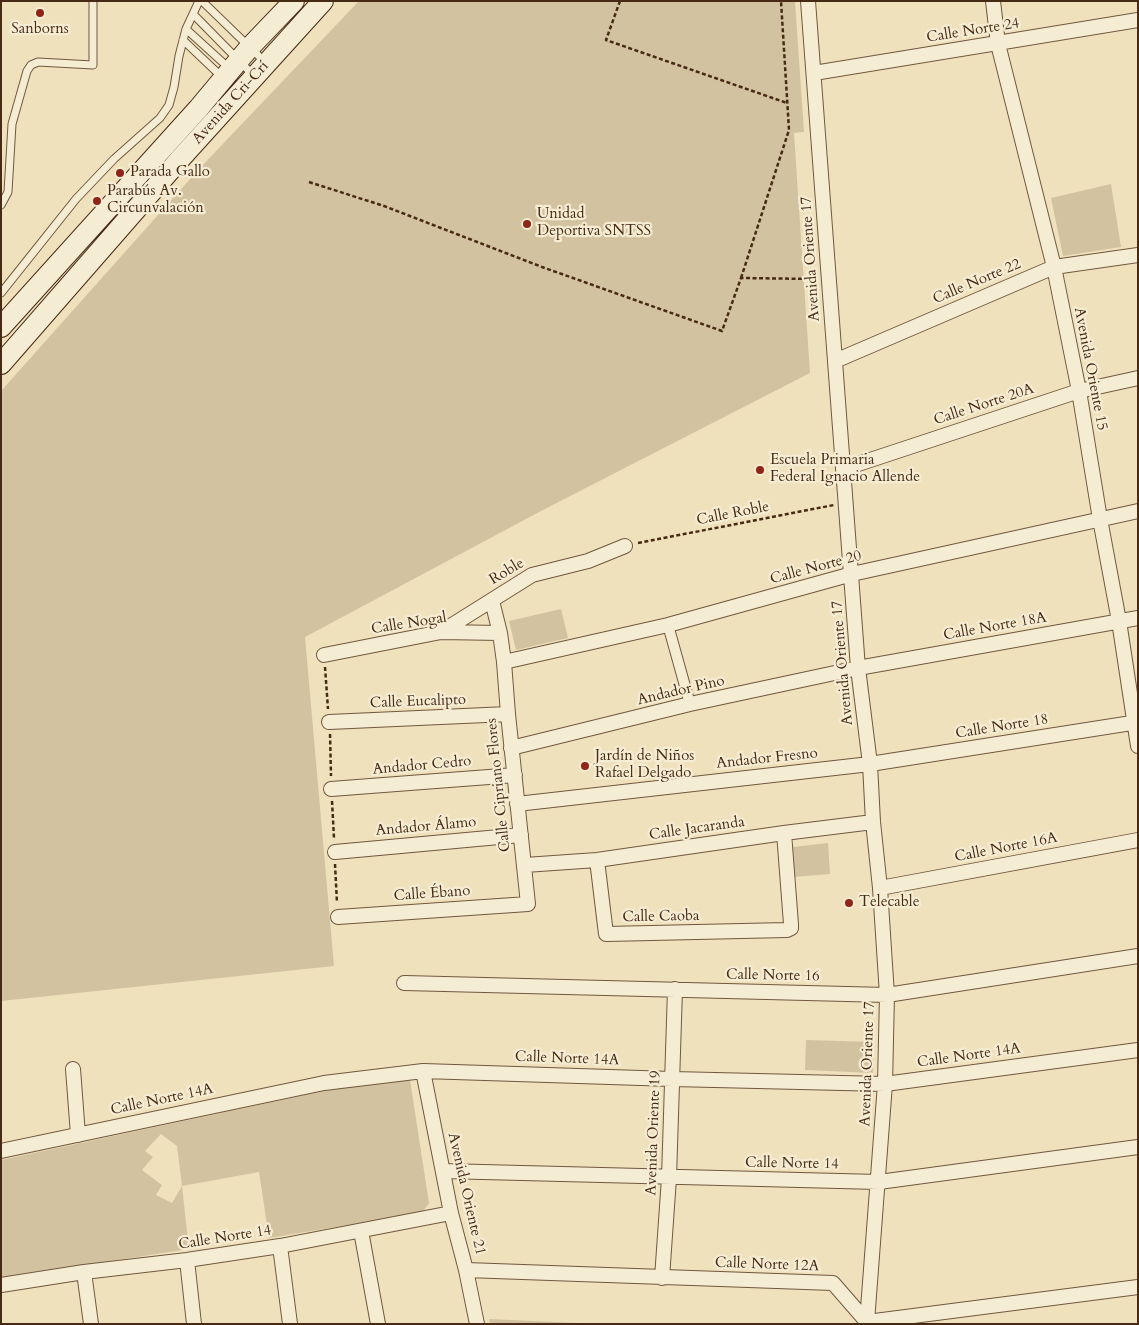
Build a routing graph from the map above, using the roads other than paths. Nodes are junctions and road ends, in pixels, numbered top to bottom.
1 (93, 1) edge
2 (200, 1) edge
3 (294, 1) edge
4 (323, 1) edge
5 (808, 1) edge
6 (993, 1) edge
7 (193, 14) junction
8 (1138, 20) edge
9 (186, 29) junction
10 (183, 40) junction
11 (998, 44) junction
12 (260, 70) junction
13 (814, 73) junction
14 (235, 74) junction
15 (198, 109) junction
16 (180, 159) junction
17 (1, 205) edge
18 (1138, 255) edge
19 (1054, 267) junction
20 (1, 292) edge
21 (1, 327) edge
22 (835, 361) junction
23 (1, 364) edge
24 (1138, 378) edge
25 (1079, 391) junction
26 (843, 469) junction
27 (1138, 511) edge
28 (1100, 519) junction
29 (625, 546) road end
30 (852, 574) junction
31 (492, 601) junction
32 (1138, 618) edge
33 (1119, 621) junction
34 (668, 625) junction
35 (442, 632) junction
36 (500, 633) junction
37 (324, 655) dead end
38 (504, 662) junction
39 (858, 668) junction
40 (690, 704) junction
41 (508, 714) junction
42 (330, 722) dead end
43 (1136, 723) edge
44 (1138, 746) edge
45 (511, 748) junction
46 (870, 764) junction
47 (514, 775) junction
48 (331, 790) dead end
49 (517, 804) junction
50 (873, 822) junction
51 (784, 833) junction
52 (521, 835) junction
53 (1138, 840) edge
54 (335, 852) dead end
55 (597, 860) junction
56 (525, 865) junction
57 (880, 888) junction
58 (528, 904) joint
59 (338, 917) dead end
60 (1138, 956) edge
61 (404, 983) dead end
62 (675, 989) junction
63 (887, 995) junction
64 (1138, 1050) edge
65 (73, 1069) dead end
66 (423, 1071) junction
67 (672, 1079) junction
68 (885, 1084) junction
69 (78, 1135) junction
70 (1138, 1146) edge
71 (1, 1151) edge
72 (443, 1171) junction
73 (669, 1178) junction
74 (879, 1182) junction
75 (451, 1213) junction
76 (361, 1231) junction
77 (280, 1246) junction
78 (187, 1260) junction
79 (466, 1270) junction
80 (84, 1272) junction
81 (662, 1278) junction
82 (1, 1285) edge
83 (1138, 1287) edge
84 (867, 1323) edge
85 (91, 1324) edge
86 (194, 1324) edge
87 (290, 1324) edge
88 (378, 1324) edge
89 (477, 1324) edge

1 - 17 lane
2 - 7 lane
2 - 14 lane
3 - 14 main road, Avenida Cri-Crí
4 - 12 main road, Avenida Cri-Crí
5 - 13 street, Avenida Oriente 17
6 - 11 street, Avenida Oriente 15
7 - 9 lane
7 - 14 lane
8 - 11 street, Calle Norte 24
9 - 10 lane
9 - 14 lane
10 - 14 lane
10 - 20 lane
11 - 13 street, Calle Norte 24
11 - 19 street, Avenida Oriente 15
12 - 14 main road, Avenida Cri-Crí
12 - 14 lane
13 - 22 street, Avenida Oriente 17
14 - 15 main road, Avenida Cri-Crí
14 - 16 main road, Avenida Cri-Crí
15 - 16 main road
15 - 21 main road, Avenida Cri-Crí
16 - 23 main road, Avenida Cri-Crí
18 - 19 street, Calle Norte 22
19 - 22 street, Calle Norte 22
19 - 25 street, Avenida Oriente 15
22 - 26 street, Avenida Oriente 17
24 - 25 street, Calle Norte 20A
25 - 26 street, Calle Norte 20A
25 - 28 street, Avenida Oriente 15
26 - 30 street, Avenida Oriente 17
27 - 28 street, Calle Norte 20
28 - 30 street, Calle Norte 20
28 - 33 street, Avenida Oriente 15
29 - 31 street, Roble
30 - 34 street, Calle Norte 20
30 - 39 street, Avenida Oriente 17
31 - 35 street, Roble
31 - 36 street, Calle Cipriano Flores
32 - 33 street, Calle Norte 18A
33 - 39 street, Calle Norte 18A
33 - 43 street, Avenida Oriente 15
34 - 38 street, Calle Norte 20
34 - 40 street
35 - 36 street, Calle Nogal
35 - 37 street, Calle Nogal
36 - 38 street, Calle Cipriano Flores
38 - 41 street, Calle Cipriano Flores
39 - 40 street, Andador Pino
39 - 46 street, Avenida Oriente 17
40 - 45 street, Andador Pino
41 - 42 street, Calle Eucalipto
41 - 45 street, Calle Cipriano Flores
43 - 44 street, Avenida Oriente 15
43 - 46 street, Calle Norte 18
45 - 47 street, Calle Cipriano Flores
46 - 49 street, Andador Fresno
46 - 50 street, Avenida Oriente 17
47 - 48 street, Andador Cedro
47 - 49 street, Calle Cipriano Flores
49 - 52 street, Calle Cipriano Flores
50 - 51 street, Calle Jacaranda
50 - 57 street, Avenida Oriente 17
51 - 55 street, Calle Jacaranda
51 - 55 street, Calle Caoba
52 - 54 street, Andador Álamo
52 - 56 street, Calle Cipriano Flores
53 - 57 street, Calle Norte 16A
55 - 56 street, Calle Jacaranda
56 - 58 street, Calle Cipriano Flores
57 - 63 street, Avenida Oriente 17
58 - 59 street, Calle Ébano
60 - 63 street, Calle Norte 16
61 - 62 street, Calle Norte 16
62 - 63 street, Calle Norte 16
62 - 67 street, Avenida Oriente 19
63 - 68 street, Avenida Oriente 17
64 - 68 street, Calle Norte 14A
65 - 69 street
66 - 67 street, Calle Norte 14A
66 - 69 street, Calle Norte 14A
66 - 72 street, Avenida Oriente 21
67 - 68 street, Calle Norte 14A
67 - 73 street, Avenida Oriente 19
68 - 74 street, Avenida Oriente 17
69 - 71 street, Calle Norte 14A
70 - 74 street, Calle Norte 14
72 - 73 street, Calle Norte 14
72 - 75 street, Avenida Oriente 21
73 - 74 street, Calle Norte 14
73 - 81 street, Avenida Oriente 19
74 - 84 street, Avenida Oriente 17
75 - 76 street, Calle Norte 14
75 - 79 street, Avenida Oriente 21
76 - 77 street, Calle Norte 14
76 - 88 street
77 - 78 street, Calle Norte 14
77 - 87 street
78 - 80 street, Calle Norte 14
78 - 86 street
79 - 81 street, Calle Norte 12A
79 - 89 street, Avenida Oriente 21
80 - 82 street, Calle Norte 14
80 - 85 street
81 - 84 street, Calle Norte 12A
83 - 84 street

